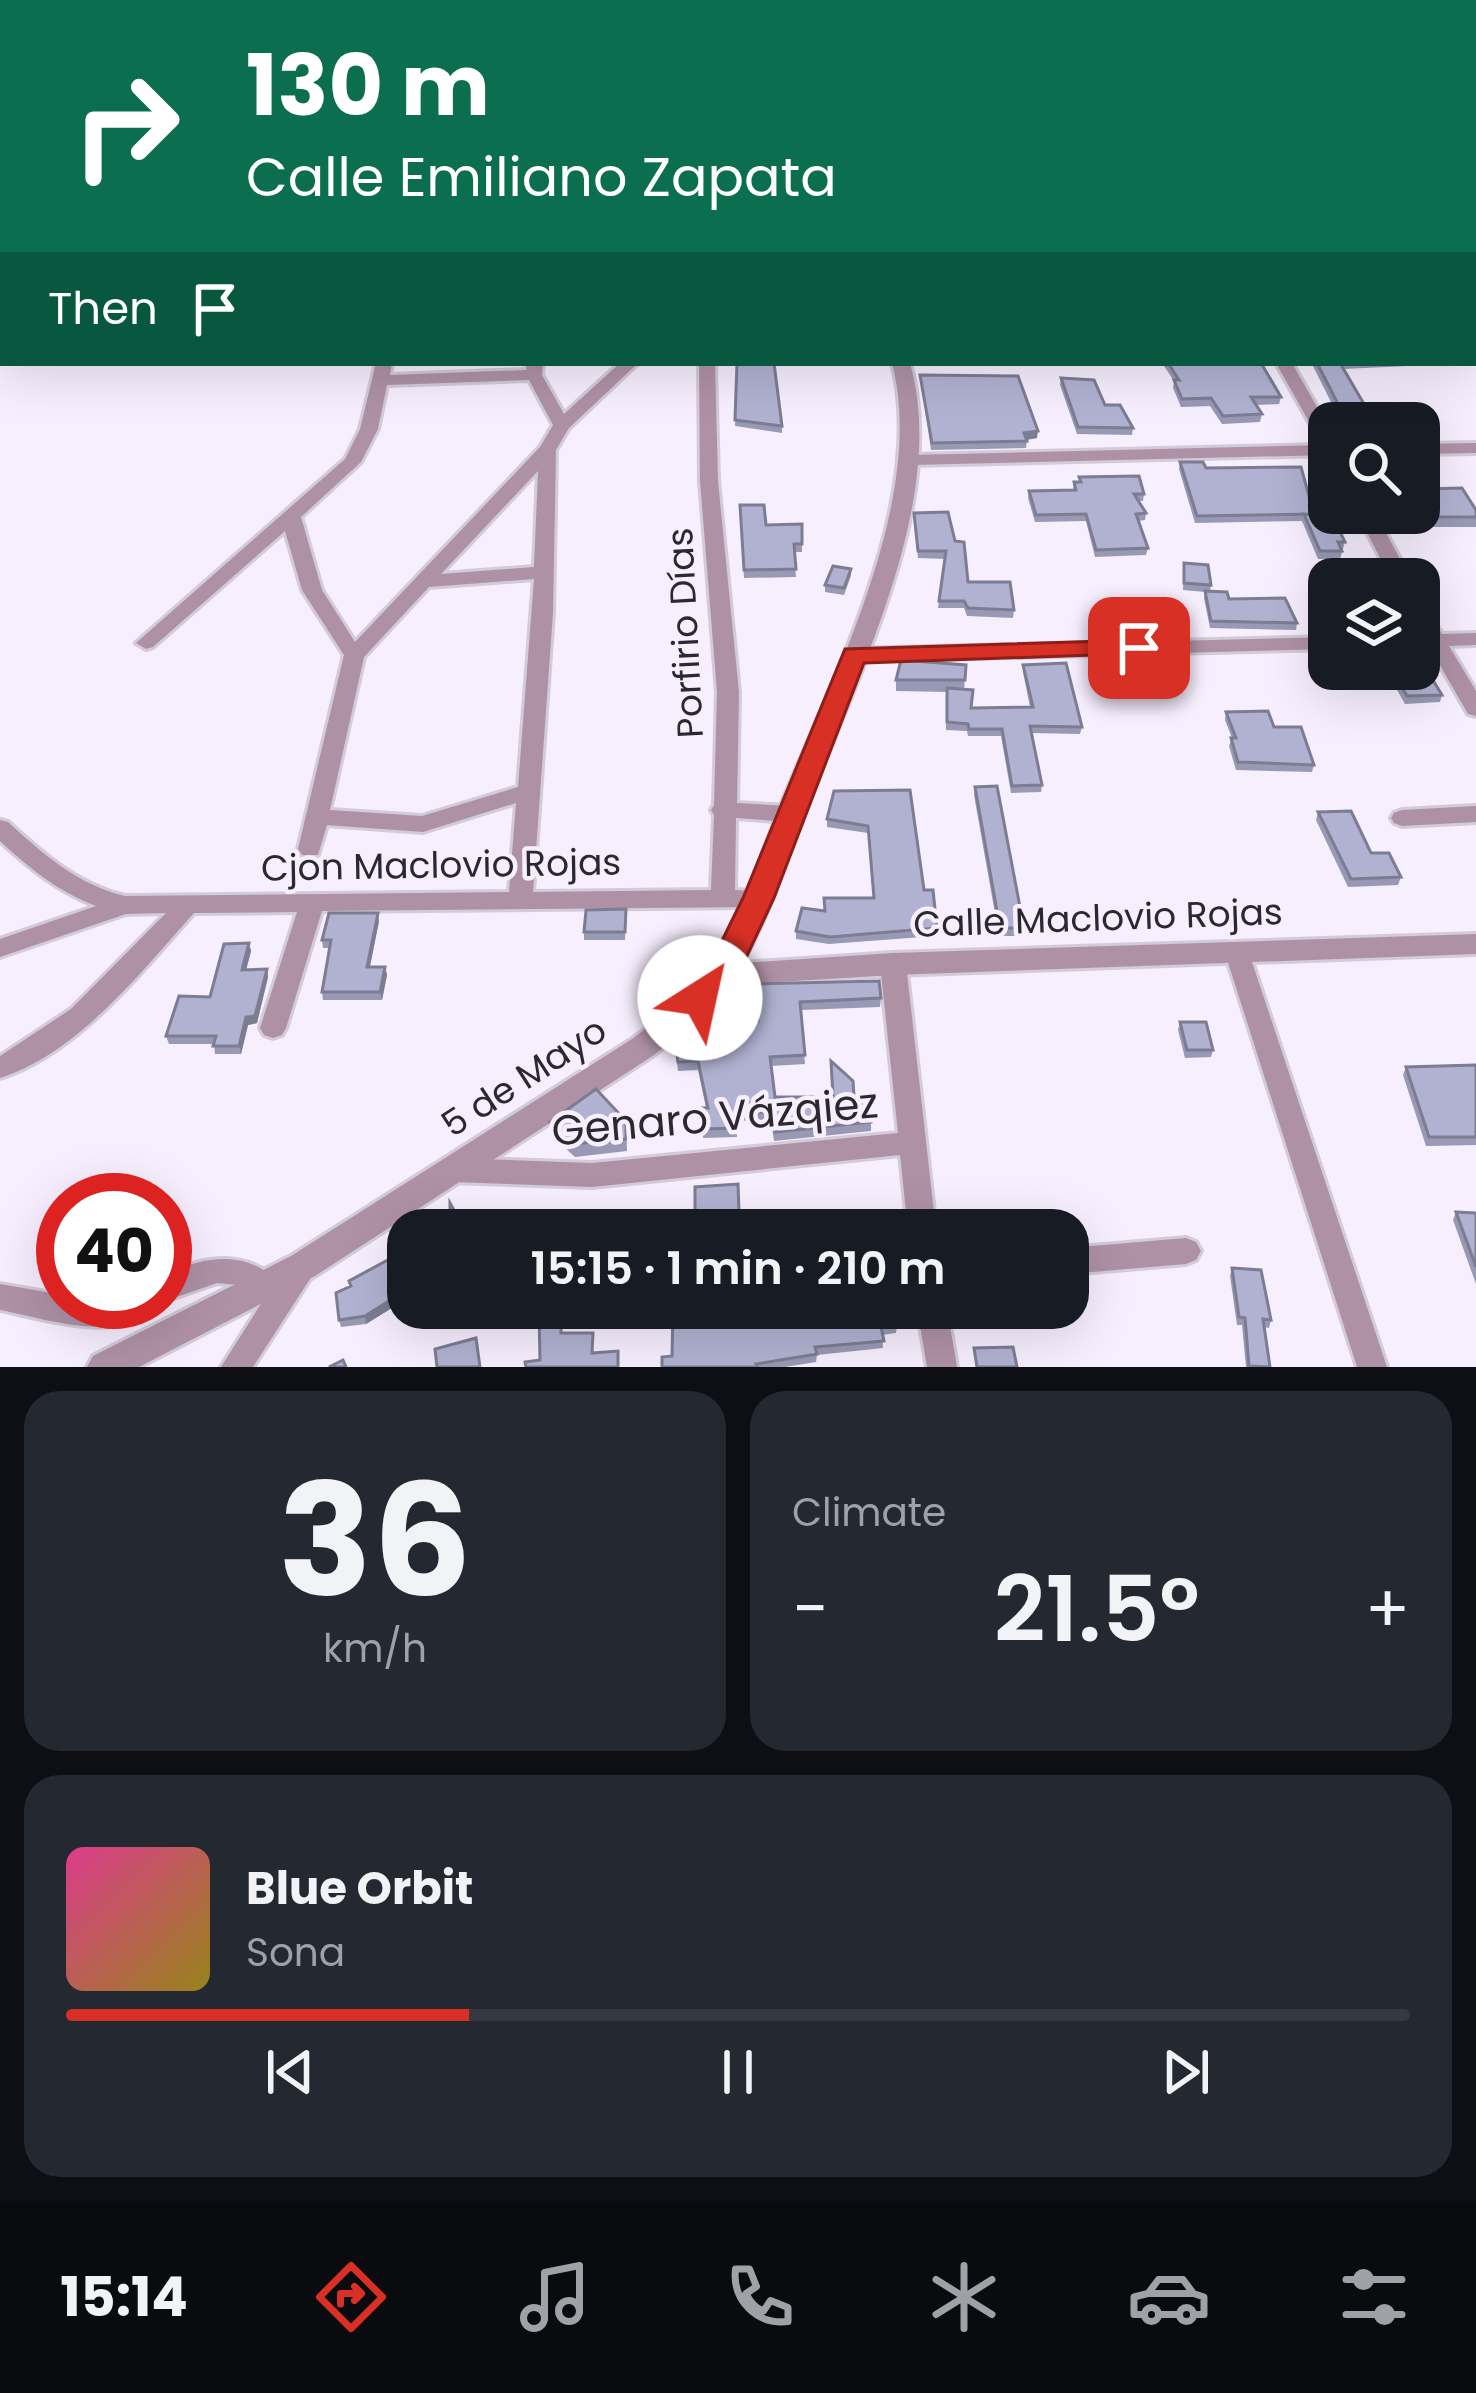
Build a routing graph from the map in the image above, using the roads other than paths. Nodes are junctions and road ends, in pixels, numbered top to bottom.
1 (627, 366) edge
2 (707, 366) edge
3 (903, 366) edge
4 (1286, 366) edge
5 (534, 369) edge
6 (382, 372) edge
7 (1308, 408) edge
8 (562, 425) junction
9 (1308, 448) edge
10 (1476, 448) edge
11 (1440, 449) edge
12 (547, 450) junction
13 (910, 460) junction
14 (291, 515) junction
15 (544, 572) junction
16 (420, 582) junction
17 (1476, 639) edge
18 (1440, 640) edge
19 (146, 643) dead end
20 (1308, 644) edge
21 (354, 655) junction
22 (854, 655) junction
23 (1440, 659) edge
24 (1476, 709) edge
25 (529, 791) junction
26 (722, 809) junction
27 (790, 814) junction
28 (1476, 814) edge
29 (317, 818) junction
30 (1402, 818) dead end
31 (0, 828) edge
32 (310, 849) dead end
33 (723, 898) junction
34 (758, 898) junction
35 (520, 901) junction
36 (312, 903) junction
37 (125, 904) junction
38 (188, 904) junction
39 (1476, 944) edge
40 (0, 948) edge
41 (1237, 952) junction
42 (892, 964) junction
43 (722, 975) junction
44 (273, 1028) dead end
45 (0, 1068) edge
46 (914, 1142) junction
47 (451, 1170) junction
48 (920, 1209) edge
49 (1186, 1252) dead end
50 (1089, 1259) edge
51 (303, 1266) junction
52 (192, 1277) edge
53 (266, 1287) junction
54 (0, 1297) edge
55 (36, 1303) edge
56 (936, 1329) edge
57 (105, 1367) edge
58 (236, 1367) edge
59 (942, 1367) edge
60 (1372, 1367) edge

1 - 8 street
2 - 26 street, Porfirio Días
3 - 13 street, 5 de Mayo
4 - 7 street
5 - 6 street
5 - 8 street
6 - 14 street
8 - 12 street
9 - 13 street
10 - 11 street
12 - 15 street
12 - 16 street
13 - 22 street, 5 de Mayo
14 - 19 street
14 - 21 street
15 - 16 street
15 - 25 street
16 - 21 street
17 - 18 street
20 - 22 street
21 - 29 street
22 - 27 street, 5 de Mayo
23 - 24 street
25 - 29 street
25 - 35 street
26 - 27 street
26 - 33 street, Porfirio Días
27 - 34 street, 5 de Mayo
28 - 30 street
29 - 32 street
31 - 37 street
33 - 34 street, Cjon Maclovio Rojas
33 - 35 street, Cjon Maclovio Rojas
34 - 43 street, 5 de Mayo
35 - 36 street, Cjon Maclovio Rojas
36 - 38 street, Cjon Maclovio Rojas
36 - 44 street
37 - 38 street, Cjon Maclovio Rojas
37 - 40 street
38 - 45 street
39 - 41 street, Calle Maclovio Rojas
41 - 42 street, Calle Maclovio Rojas
41 - 60 street
42 - 43 street, Calle Maclovio Rojas
42 - 46 street
43 - 47 street, 5 de Mayo
46 - 47 street, Genaro Vázqiez
46 - 48 street
47 - 51 street, 5 de Mayo
49 - 50 street
51 - 53 street, 5 de Mayo
51 - 58 street
52 - 53 street
53 - 57 street, 5 de Mayo
54 - 55 street
56 - 59 street

